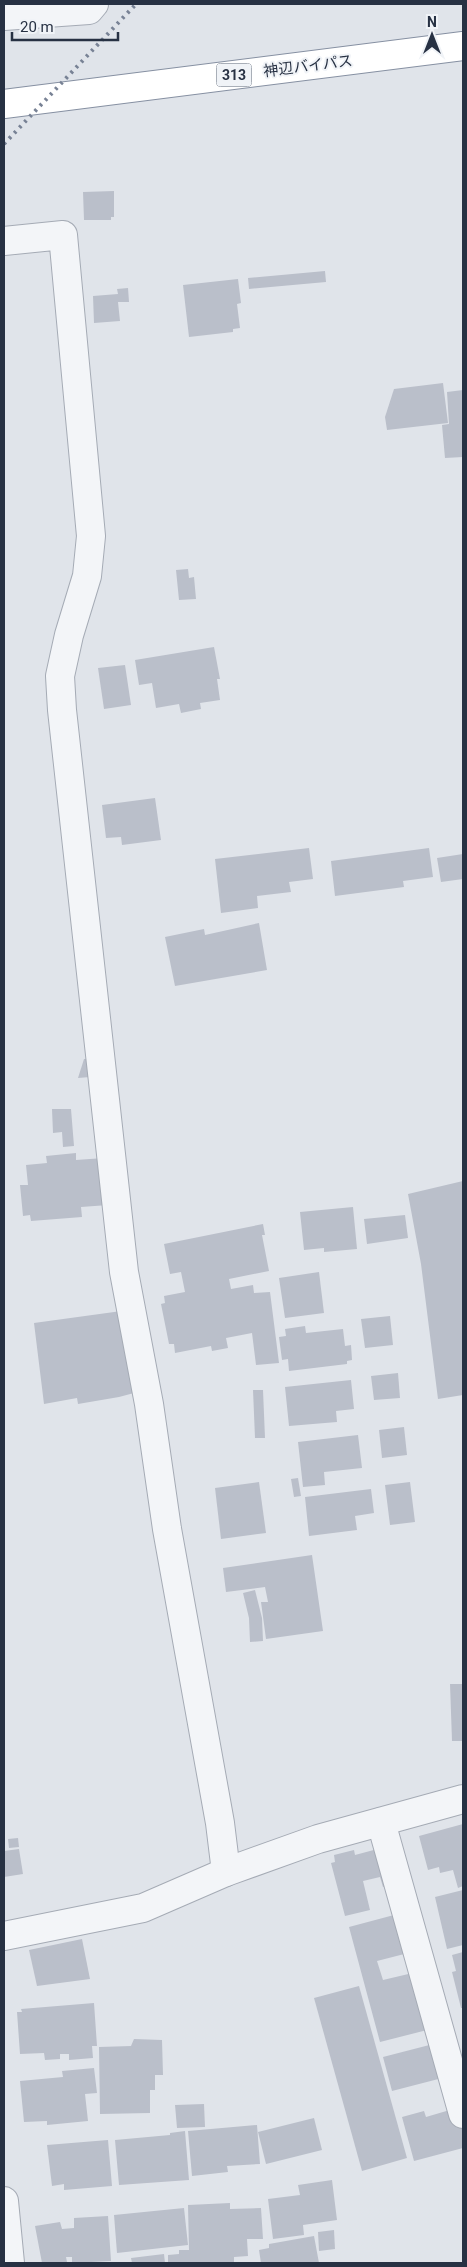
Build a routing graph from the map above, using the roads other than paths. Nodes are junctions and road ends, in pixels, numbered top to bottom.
1 (94, 4) edge
2 (4, 16) edge
3 (463, 46) edge
4 (4, 104) edge
5 (4, 241) edge
6 (463, 1798) edge
7 (381, 1822) junction
8 (226, 1872) junction
9 (4, 1936) edge
10 (463, 2114) edge
11 (4, 2201) edge
12 (10, 2263) edge

1 - 2 street
3 - 4 highway, 神辺バイパス / 313
5 - 8 street
6 - 7 street
7 - 8 street
7 - 10 street
8 - 9 street
11 - 12 street

